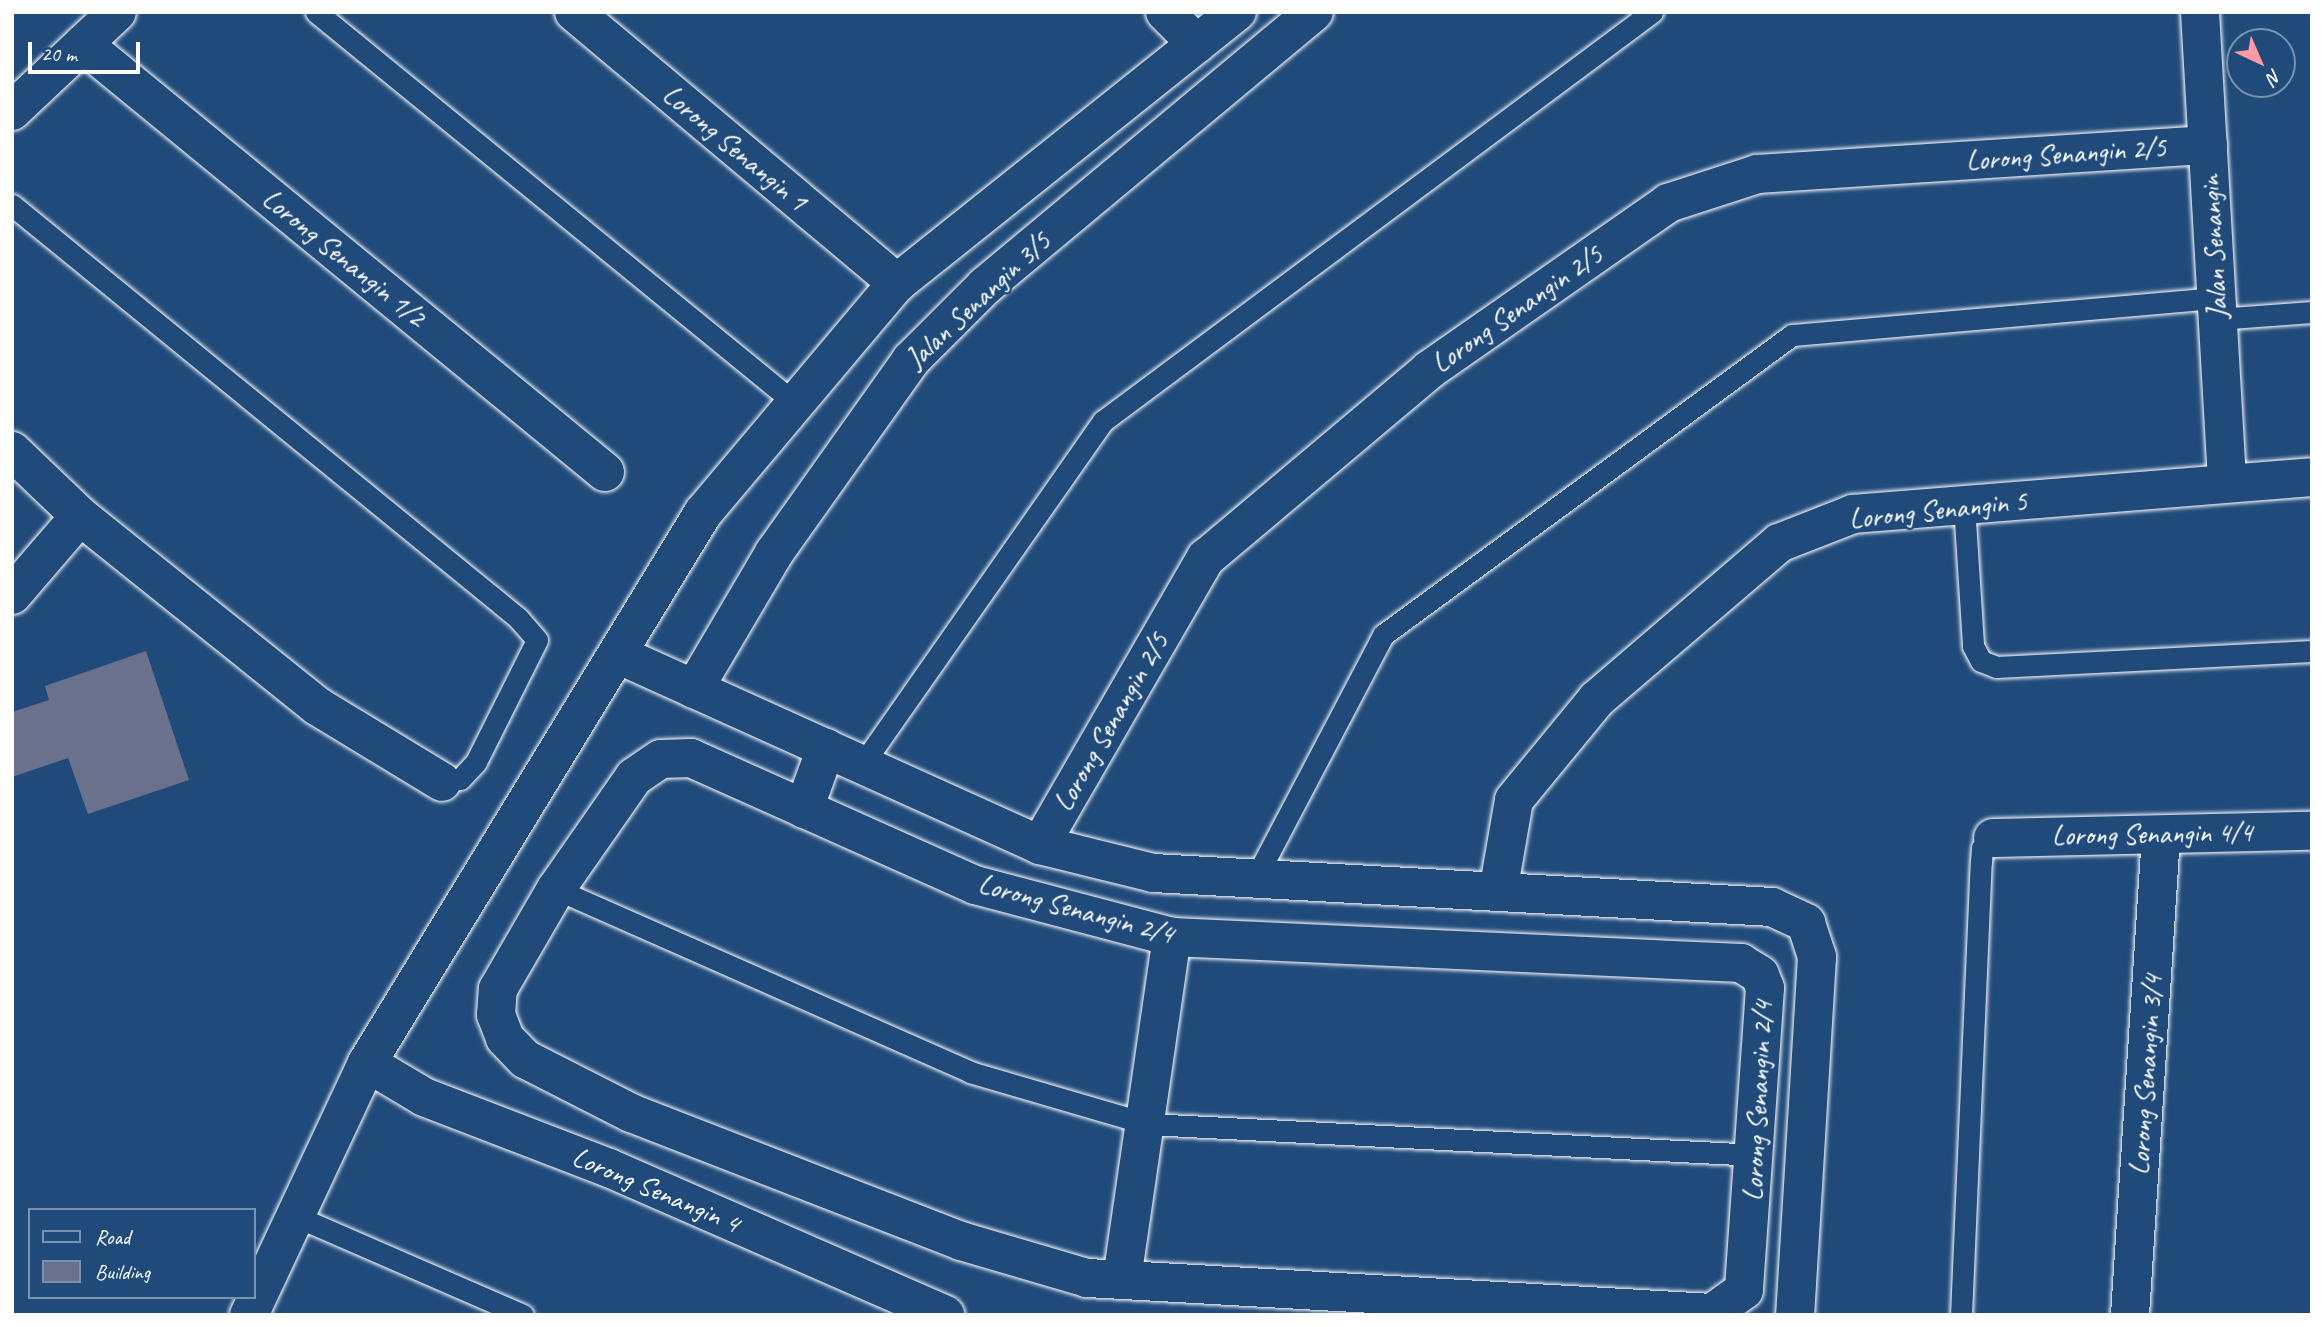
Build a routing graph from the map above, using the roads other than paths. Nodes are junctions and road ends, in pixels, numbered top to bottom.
1 (117, 12) edge
2 (316, 12) edge
3 (574, 12) edge
4 (1165, 12) edge
5 (1237, 12) edge
6 (1314, 12) edge
7 (1652, 12) edge
8 (2200, 12) edge
9 (83, 44) junction
10 (1197, 44) junction
11 (12, 111) edge
12 (2208, 145) junction
13 (12, 205) edge
14 (897, 283) junction
15 (2217, 308) junction
16 (2312, 312) edge
17 (795, 403) junction
18 (12, 451) edge
19 (606, 472) dead end
20 (2312, 477) edge
21 (2227, 482) junction
22 (1964, 505) junction
23 (80, 516) junction
24 (12, 595) edge
25 (2312, 651) edge
26 (617, 654) junction
27 (694, 689) junction
28 (826, 748) junction
29 (862, 765) junction
30 (442, 782) joint
31 (804, 809) junction
32 (2312, 831) edge
33 (2161, 836) junction
34 (1993, 838) joint
35 (1040, 845) junction
36 (1255, 879) junction
37 (556, 889) junction
38 (1498, 892) junction
39 (1596, 897) junction
40 (1172, 937) junction
41 (1592, 955) junction
42 (368, 1063) junction
43 (631, 1113) junction
44 (1148, 1124) junction
45 (1757, 1155) junction
46 (609, 1168) junction
47 (300, 1219) junction
48 (1122, 1279) junction
49 (1574, 1309) edge
50 (249, 1315) edge
51 (523, 1315) edge
52 (946, 1315) edge
53 (1795, 1315) edge
54 (1961, 1315) edge
55 (2130, 1315) edge

1 - 9 street
2 - 17 lane
3 - 14 street, Lorong Senangin 1
4 - 10 street
5 - 10 street
6 - 27 street, Jalan Senangin 3/5
7 - 29 lane
8 - 12 street, Jalan Senangin
9 - 11 street
9 - 19 street, Lorong Senangin 1/2
10 - 14 street
12 - 15 street, Jalan Senangin
12 - 35 street, Lorong Senangin 2/5
13 - 30 lane
14 - 17 street
15 - 16 lane
15 - 21 street, Jalan Senangin
15 - 36 lane
17 - 26 street
18 - 23 street
20 - 21 street, Lorong Senangin 5
21 - 22 street, Lorong Senangin 5
22 - 25 lane
22 - 38 street, Lorong Senangin 5
23 - 24 street
23 - 30 street
26 - 27 street, Lorong Senangin 2/4
26 - 42 street
27 - 28 street, Lorong Senangin 2/4
28 - 29 street, Lorong Senangin 2/4
28 - 31 street
29 - 35 street, Lorong Senangin 2/4
31 - 37 street, Lorong Senangin 2/4
31 - 40 street, Lorong Senangin 2/4
32 - 33 street, Lorong Senangin 4/4
33 - 34 street, Lorong Senangin 4/4
33 - 55 street, Lorong Senangin 3/4
34 - 54 lane
35 - 36 street, Lorong Senangin 2/4
36 - 38 street, Lorong Senangin 2/4
37 - 43 street, Lorong Senangin 2/4
37 - 44 lane
38 - 39 street, Lorong Senangin 2/4
39 - 41 street
39 - 53 street, Lorong Senangin 2/4
40 - 41 street, Lorong Senangin 2/4
40 - 44 street
41 - 45 street, Lorong Senangin 2/4
42 - 46 street, Lorong Senangin 4
42 - 47 street
43 - 46 street
43 - 48 street, Lorong Senangin 2/4
44 - 45 lane
44 - 48 street
45 - 49 street, Lorong Senangin 2/4
46 - 52 street, Lorong Senangin 4
47 - 50 street
47 - 51 lane
48 - 49 street, Lorong Senangin 2/4

